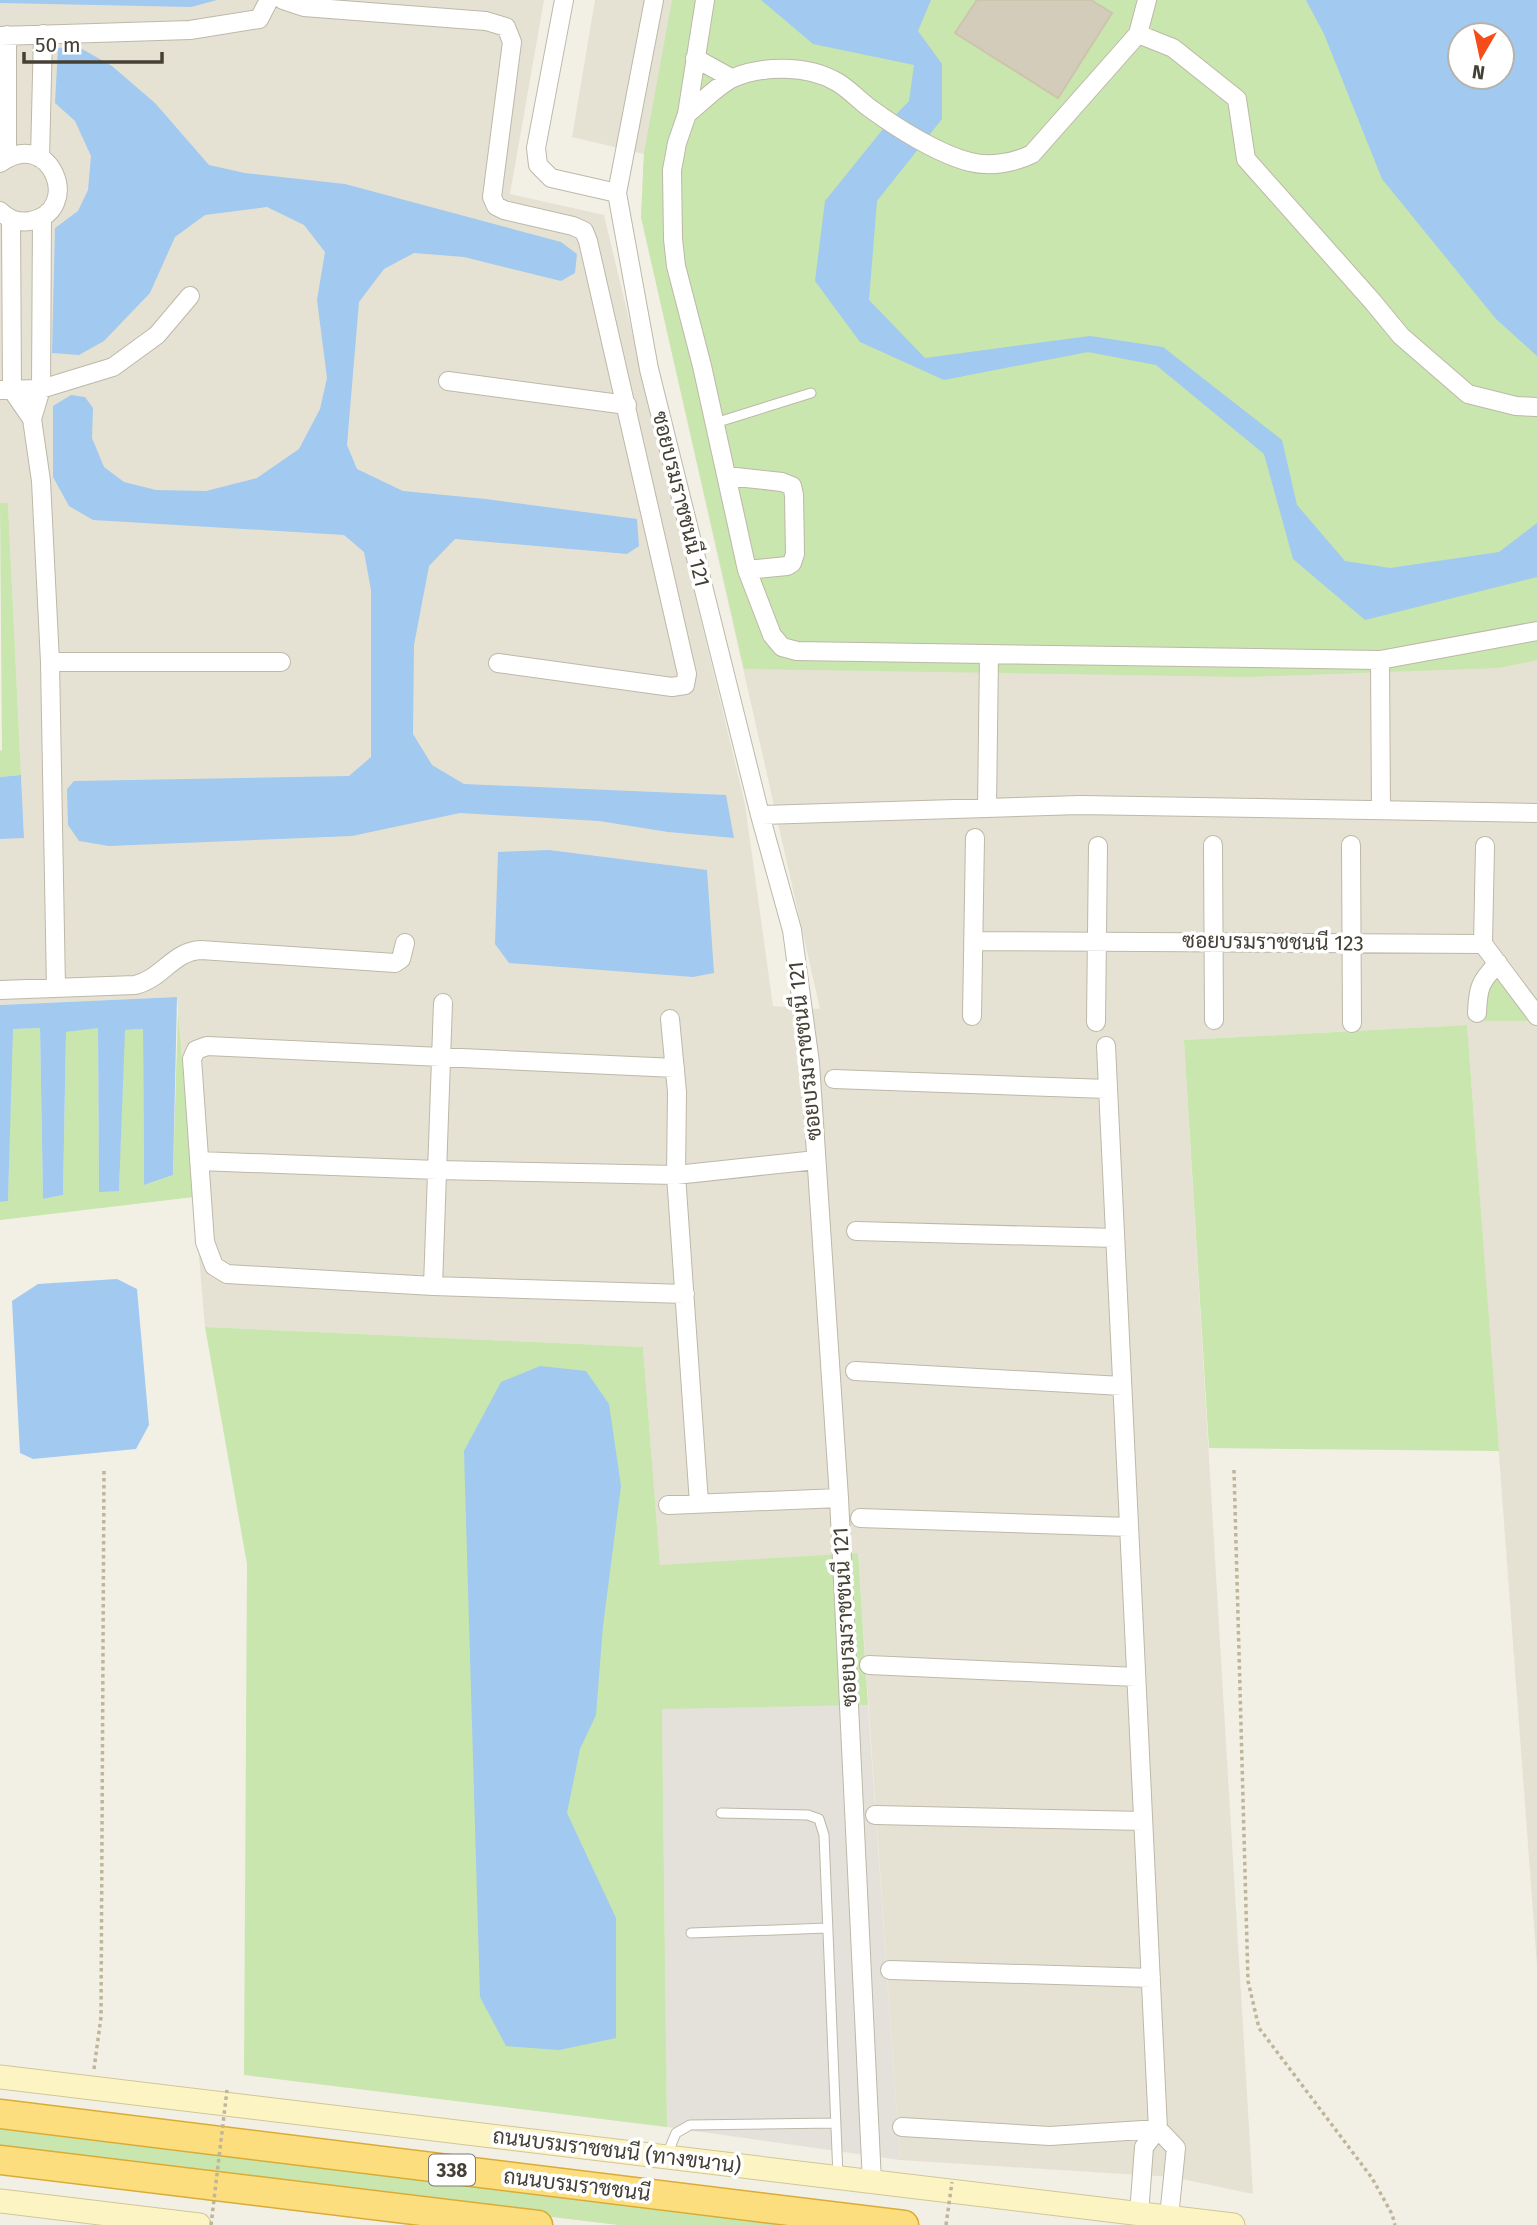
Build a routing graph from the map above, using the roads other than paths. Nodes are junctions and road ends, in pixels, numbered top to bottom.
1 (269, 0) edge
2 (283, 0) edge
3 (564, 0) edge
4 (654, 0) edge
5 (705, 0) edge
6 (1147, 0) edge
7 (43, 34) junction
8 (1138, 34) junction
9 (4, 36) edge
10 (695, 58) junction
11 (731, 78) junction
12 (687, 114) junction
13 (40, 158) junction
14 (4, 161) edge
15 (617, 194) junction
16 (6, 215) edge
17 (42, 217) junction
18 (190, 296) dead end
19 (449, 381) dead end
20 (41, 389) junction
21 (6, 390) edge
22 (811, 393) dead end
23 (627, 405) junction
24 (1537, 407) edge
25 (32, 419) junction
26 (715, 423) junction
27 (727, 476) junction
28 (747, 570) junction
29 (1537, 631) edge
30 (989, 654) junction
31 (1380, 660) junction
32 (50, 662) junction
33 (281, 662) dead end
34 (498, 663) dead end
35 (987, 808) junction
36 (1381, 810) junction
37 (1537, 813) edge
38 (760, 815) junction
39 (975, 838) dead end
40 (1213, 845) dead end
41 (1351, 845) dead end
42 (1098, 846) dead end
43 (1485, 846) dead end
44 (1098, 940) junction
45 (974, 941) junction
46 (1213, 941) junction
47 (405, 943) dead end
48 (1352, 944) junction
49 (1483, 944) junction
50 (1498, 963) junction
51 (56, 988) junction
52 (0, 990) edge
53 (443, 1003) dead end
54 (1477, 1013) dead end
55 (972, 1016) dead end
56 (1537, 1016) edge
57 (670, 1019) dead end
58 (1214, 1020) dead end
59 (1096, 1022) dead end
60 (1352, 1023) dead end
61 (1105, 1046) dead end
62 (439, 1058) junction
63 (675, 1068) junction
64 (834, 1079) dead end
65 (1107, 1089) junction
66 (816, 1160) junction
67 (199, 1161) junction
68 (438, 1170) junction
69 (676, 1175) junction
70 (856, 1231) dead end
71 (1115, 1238) junction
72 (433, 1286) junction
73 (685, 1294) junction
74 (855, 1371) dead end
75 (1122, 1386) junction
76 (839, 1498) junction
77 (699, 1503) junction
78 (668, 1506) dead end
79 (860, 1518) dead end
80 (1129, 1527) junction
81 (869, 1665) dead end
82 (1136, 1677) junction
83 (721, 1813) dead end
84 (875, 1815) dead end
85 (1143, 1821) junction
86 (827, 1928) junction
87 (691, 1933) dead end
88 (890, 1970) dead end
89 (1151, 1978) junction
90 (0, 2077) edge
91 (0, 2115) edge
92 (835, 2123) junction
93 (902, 2127) dead end
94 (1158, 2129) junction
95 (666, 2157) junction
96 (0, 2160) edge
97 (838, 2178) junction
98 (872, 2182) junction
99 (0, 2201) edge
100 (1139, 2214) junction
101 (1169, 2217) junction
102 (151, 2222) edge
103 (199, 2225) edge
104 (538, 2225) edge
105 (904, 2225) edge
106 (1233, 2225) edge

1 - 7 street
2 - 23 street
3 - 15 street
4 - 15 street
5 - 10 street
6 - 8 street
7 - 9 street
7 - 13 street
8 - 11 street
8 - 24 street
9 - 14 street
10 - 11 street
10 - 12 street
11 - 12 street
12 - 26 street
13 - 14 street
13 - 17 street
15 - 38 street, ซอยบรมราชชนนี 121
16 - 17 street
16 - 21 street
17 - 20 street
18 - 20 street
19 - 23 street
20 - 21 street
20 - 25 street
21 - 25 street
22 - 26 lane
23 - 34 street
25 - 32 street
26 - 27 street
27 - 28 street
27 - 28 street
28 - 30 street
29 - 31 street
30 - 31 street
30 - 35 street
31 - 36 street
32 - 33 street
32 - 51 street
35 - 36 street
35 - 38 street
36 - 37 street
38 - 66 street, ซอยบรมราชชนนี 121
39 - 45 street
40 - 46 street
41 - 48 street
42 - 44 street
43 - 49 street
44 - 45 street, ซอยบรมราชชนนี 123
44 - 46 street, ซอยบรมราชชนนี 123
44 - 59 street
45 - 55 street
46 - 48 street, ซอยบรมราชชนนี 123
46 - 58 street
47 - 51 street
48 - 49 street, ซอยบรมราชชนนี 123
48 - 60 street
49 - 50 street
50 - 54 street
50 - 56 street
51 - 52 street
53 - 62 street
57 - 63 street
61 - 65 street
62 - 63 street
62 - 67 street
62 - 68 street
63 - 69 street
64 - 65 street
65 - 71 street
66 - 69 street
66 - 76 street, ซอยบรมราชชนนี 121
67 - 68 street
67 - 72 street
68 - 69 street
68 - 72 street
69 - 73 street
70 - 71 street
71 - 75 street
72 - 73 street
73 - 77 street
74 - 75 street
75 - 80 street
76 - 77 street
76 - 98 street, ซอยบรมราชชนนี 121
77 - 78 street
79 - 80 street
80 - 82 street
81 - 82 street
82 - 85 street
83 - 86 lane
84 - 85 street
85 - 89 street
86 - 87 lane
86 - 92 lane
88 - 89 street
89 - 94 street
90 - 95 main road, ถนนบรมราชชนนี (ทางขนาน) / 338
91 - 105 highway, ถนนบรมราชชนนี / 338
92 - 95 lane
92 - 97 lane
93 - 94 street
94 - 100 street
94 - 101 street
95 - 97 main road, ถนนบรมราชชนนี (ทางขนาน) / 338
96 - 104 highway, 338
97 - 98 main road, ถนนบรมราชชนนี (ทางขนาน) / 338
98 - 100 main road, ถนนบรมราชชนนี (ทางขนาน) / 338
99 - 102 main road
100 - 101 main road, ถนนบรมราชชนนี (ทางขนาน) / 338
101 - 106 main road, ถนนบรมราชชนนี (ทางขนาน) / 338
102 - 103 main road

